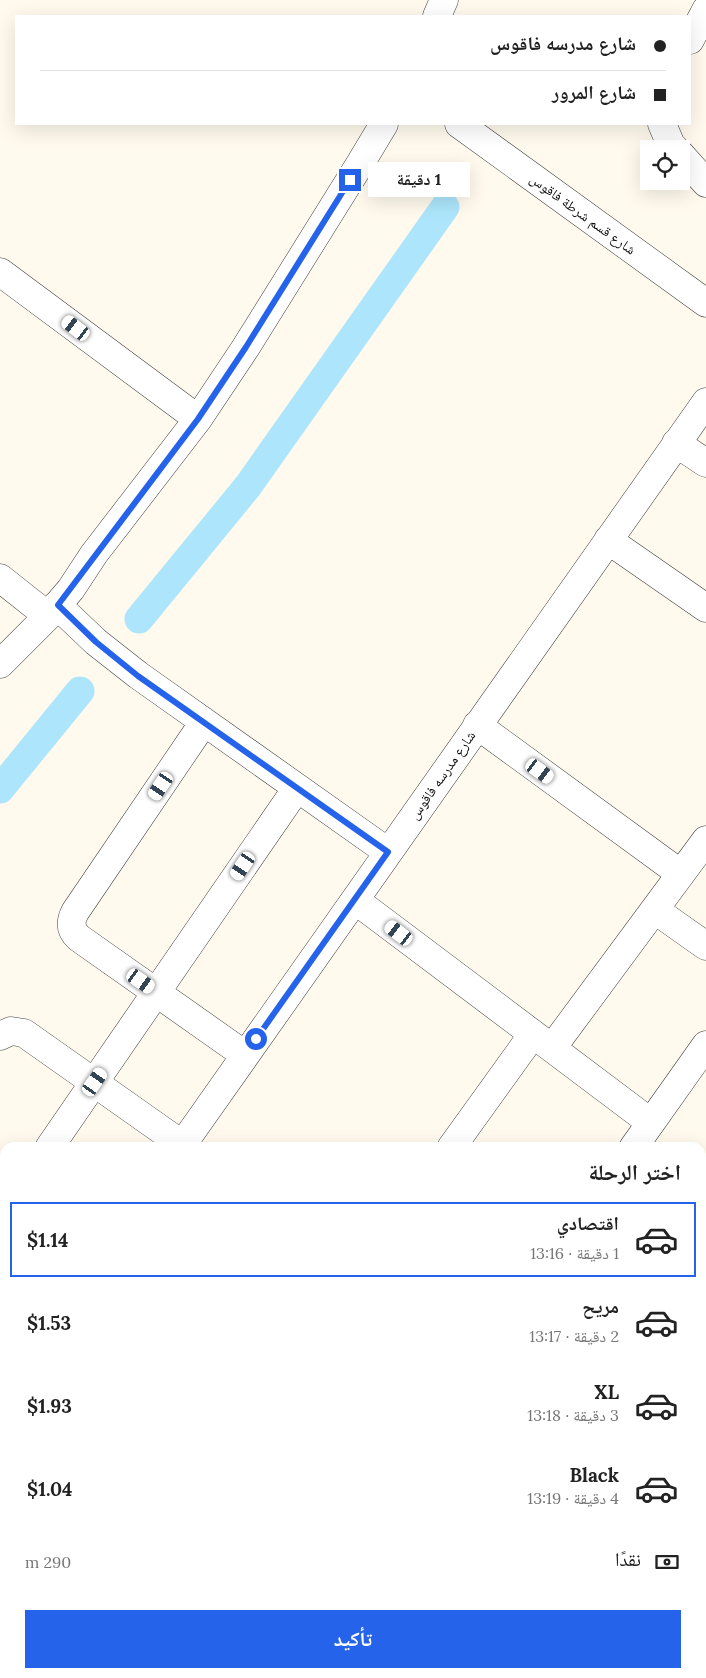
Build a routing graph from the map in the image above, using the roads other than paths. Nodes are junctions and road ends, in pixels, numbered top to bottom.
1 (444, 0) edge
2 (706, 10) edge
3 (437, 15) edge
4 (691, 38) edge
5 (383, 125) edge
6 (461, 125) edge
7 (662, 125) edge
8 (669, 140) edge
9 (690, 165) edge
10 (706, 183) edge
11 (0, 272) edge
12 (706, 303) edge
13 (706, 402) edge
14 (198, 419) junction
15 (676, 443) junction
16 (706, 464) edge
17 (608, 540) junction
18 (0, 578) edge
19 (706, 608) edge
20 (53, 610) junction
21 (0, 664) edge
22 (204, 722) junction
23 (477, 726) junction
24 (297, 788) junction
25 (706, 840) edge
26 (388, 852) junction
27 (681, 874) junction
28 (355, 900) junction
29 (655, 910) junction
30 (706, 946) edge
31 (156, 992) junction
32 (0, 1036) edge
33 (543, 1041) junction
34 (706, 1045) edge
35 (245, 1055) junction
36 (95, 1082) junction
37 (650, 1122) junction
38 (53, 1142) edge
39 (178, 1142) edge
40 (186, 1142) edge
41 (456, 1142) edge
42 (637, 1142) edge

1 - 3 street
2 - 4 street
5 - 14 street
6 - 12 street, شارع قسم شرطة فاقوس
7 - 8 street
9 - 10 street
11 - 14 street
13 - 15 street, شارع مدرسه فاقوس
14 - 20 street
15 - 16 street
15 - 17 street, شارع مدرسه فاقوس
17 - 19 street
17 - 23 street, شارع مدرسه فاقوس
18 - 20 street
20 - 21 street
20 - 22 street
22 - 24 street
22 - 31 street
23 - 26 street, شارع مدرسه فاقوس
23 - 27 street
24 - 26 street
24 - 31 street
25 - 27 street
26 - 28 street, شارع مدرسه فاقوس
27 - 29 street
28 - 33 street
28 - 35 street, شارع مدرسه فاقوس
29 - 30 street
29 - 33 street
31 - 35 street
31 - 36 street
32 - 36 street
33 - 37 street
33 - 41 street
34 - 37 street
35 - 40 street, شارع مدرسه فاقوس
36 - 38 street
36 - 39 street
37 - 42 street

